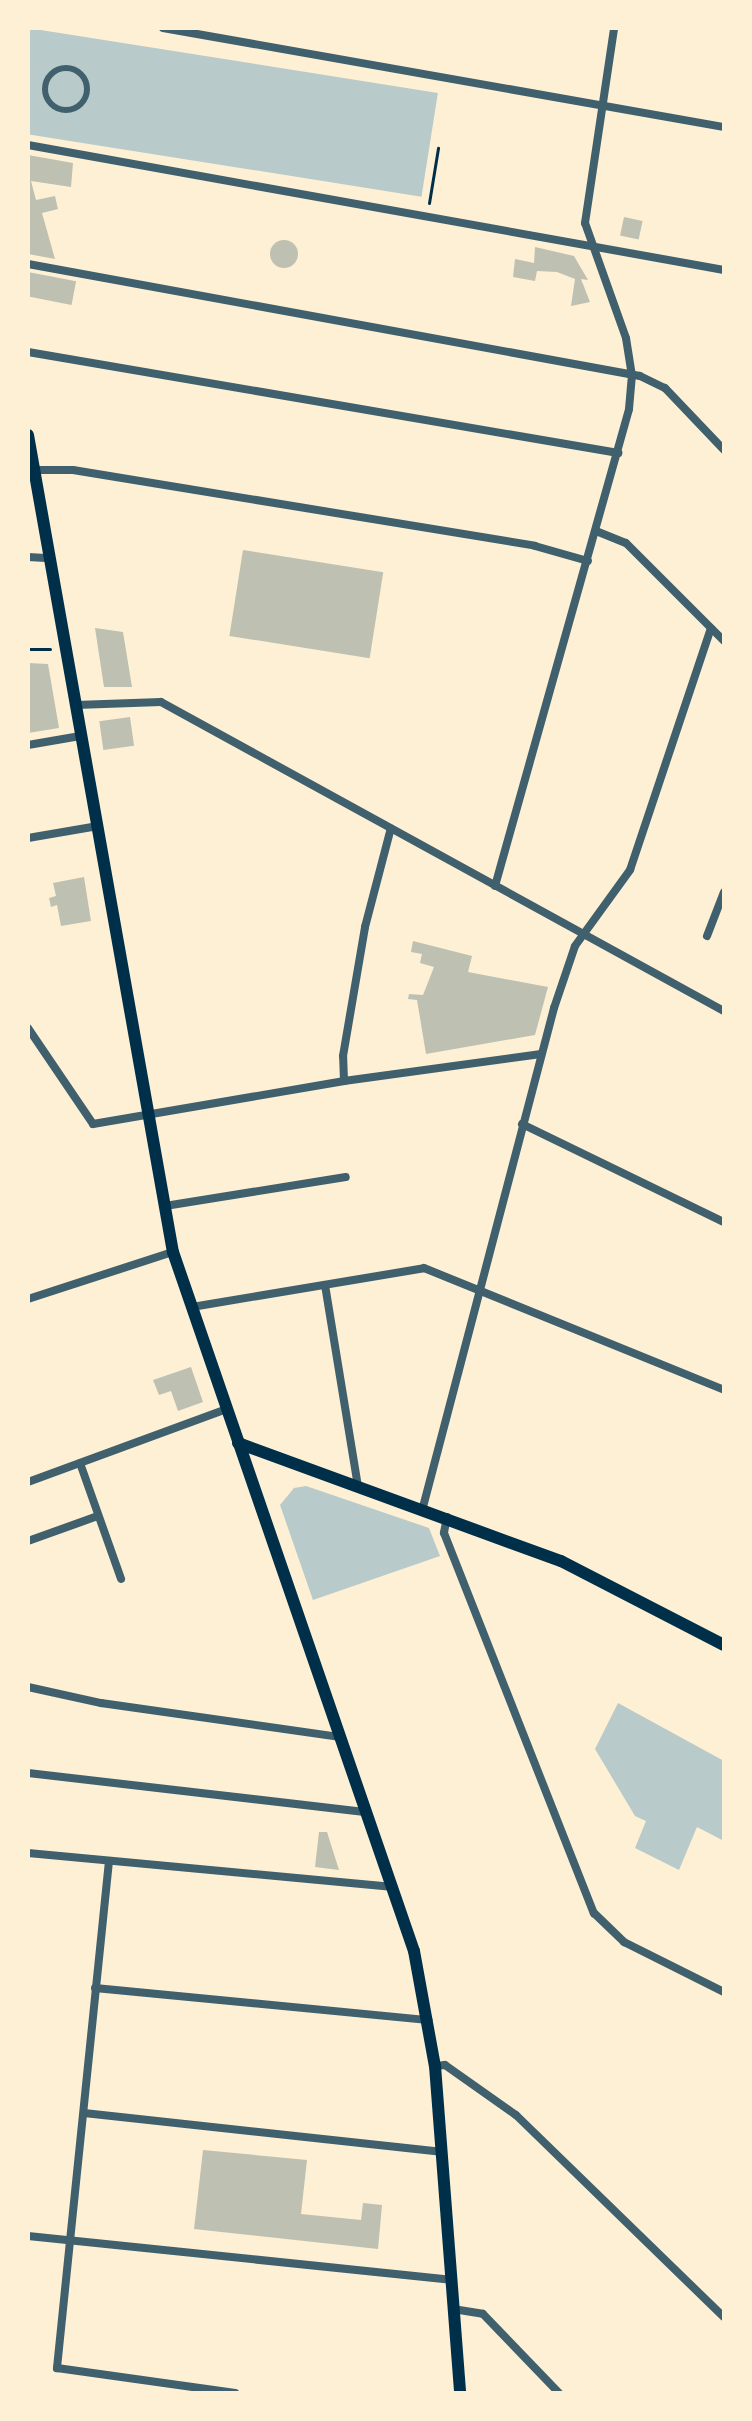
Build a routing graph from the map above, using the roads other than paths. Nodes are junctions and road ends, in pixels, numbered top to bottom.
1 (163, 28) edge
2 (614, 28) edge
3 (87, 93) joint
4 (602, 105) junction
5 (724, 127) edge
6 (28, 145) edge
7 (590, 244) junction
8 (28, 264) edge
9 (724, 270) edge
10 (28, 352) edge
11 (632, 376) junction
12 (28, 435) edge
13 (724, 450) edge
14 (618, 453) junction
15 (31, 470) edge
16 (596, 531) junction
17 (28, 557) edge
18 (50, 558) junction
19 (588, 561) junction
20 (711, 628) junction
21 (724, 641) edge
22 (76, 705) junction
23 (80, 736) junction
24 (28, 745) edge
25 (98, 826) junction
26 (391, 828) junction
27 (28, 838) edge
28 (495, 886) junction
29 (724, 892) edge
30 (585, 934) junction
31 (707, 936) dead end
32 (724, 1011) edge
33 (28, 1028) edge
34 (541, 1054) junction
35 (344, 1081) junction
36 (148, 1114) junction
37 (522, 1124) junction
38 (346, 1177) dead end
39 (165, 1206) junction
40 (724, 1222) edge
41 (173, 1252) junction
42 (325, 1285) junction
43 (478, 1286) junction
44 (28, 1299) edge
45 (192, 1307) junction
46 (724, 1390) edge
47 (226, 1409) junction
48 (238, 1443) junction
49 (80, 1463) junction
50 (28, 1482) edge
51 (358, 1486) junction
52 (423, 1507) junction
53 (98, 1516) junction
54 (447, 1516) junction
55 (28, 1541) edge
56 (121, 1579) dead end
57 (724, 1645) edge
58 (28, 1687) edge
59 (342, 1737) junction
60 (28, 1773) edge
61 (367, 1812) junction
62 (28, 1853) edge
63 (109, 1861) junction
64 (393, 1887) junction
65 (95, 1988) junction
66 (724, 1992) edge
67 (428, 2020) junction
68 (435, 2066) junction
69 (84, 2113) junction
70 (441, 2152) junction
71 (28, 2236) edge
72 (69, 2241) junction
73 (451, 2280) junction
74 (453, 2309) junction
75 (724, 2317) edge
76 (235, 2393) edge
77 (460, 2393) edge
78 (559, 2393) edge

1 - 4 street
2 - 4 street
3 - 3 street
4 - 5 street
4 - 7 street
6 - 7 street
7 - 9 street
7 - 11 street
8 - 11 street
10 - 14 street
11 - 13 street
11 - 14 street
12 - 15 main road
14 - 16 street
15 - 18 main road
15 - 19 street
16 - 19 street
16 - 20 street
17 - 18 street
18 - 22 main road
19 - 28 street
20 - 21 street
20 - 30 street
22 - 23 main road
22 - 26 street
23 - 24 street
23 - 25 main road
25 - 27 street
25 - 36 main road
26 - 28 street
26 - 35 street
28 - 30 street
29 - 31 street
30 - 32 street
30 - 34 street
33 - 36 street
34 - 35 street
34 - 37 street
35 - 36 street
36 - 39 main road
37 - 40 street
37 - 43 street
38 - 39 street
39 - 41 main road
41 - 44 street
41 - 45 main road
42 - 43 street
42 - 45 street
42 - 51 street
43 - 46 street
43 - 52 street
45 - 47 main road
47 - 48 main road
47 - 49 street
48 - 51 main road
48 - 59 main road
49 - 50 street
49 - 53 street
51 - 52 main road
52 - 54 main road
53 - 55 street
53 - 56 street
54 - 57 main road
54 - 66 street
58 - 59 street
59 - 61 main road
60 - 61 street
61 - 64 main road
62 - 63 street
63 - 64 street
63 - 65 street
64 - 67 main road
65 - 67 street
65 - 69 street
67 - 68 main road
68 - 70 main road
68 - 75 street
69 - 70 street
69 - 72 street
70 - 73 main road
71 - 72 street
72 - 73 street
72 - 76 street
73 - 74 main road
74 - 77 main road
74 - 78 street

